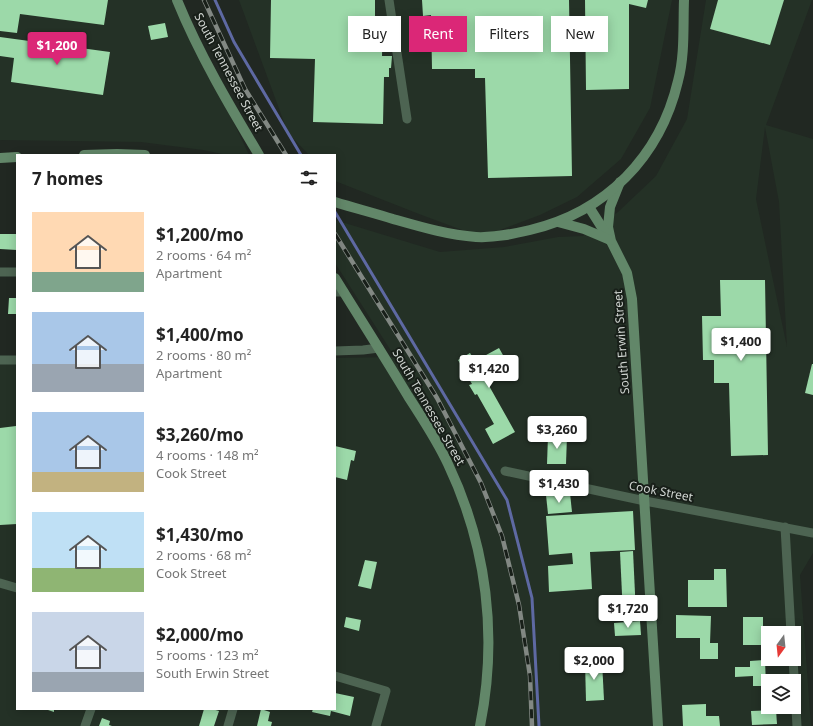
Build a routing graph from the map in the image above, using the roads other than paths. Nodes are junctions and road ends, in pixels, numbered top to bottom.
1 (177, 0) edge
2 (389, 0) edge
3 (684, 0) edge
4 (407, 119) dead end
5 (258, 154) edge
6 (16, 157) edge
7 (0, 158) edge
8 (620, 182) junction
9 (336, 202) edge
10 (589, 206) junction
11 (558, 222) junction
12 (610, 240) junction
13 (2, 272) dead end
14 (16, 272) edge
15 (336, 282) edge
16 (339, 292) edge
17 (379, 348) junction
18 (336, 351) edge
19 (0, 360) edge
20 (16, 360) edge
21 (505, 471) dead end
22 (645, 501) junction
23 (784, 527) junction
24 (813, 533) edge
25 (0, 583) edge
26 (16, 588) edge
27 (791, 626) edge
28 (793, 666) edge
29 (336, 676) edge
30 (91, 710) edge
31 (233, 710) edge
32 (85, 726) edge
33 (228, 726) edge
34 (376, 726) edge
35 (480, 726) edge
36 (658, 726) edge
37 (797, 726) edge

1 - 5 street, South Tennessee Street
2 - 4 street
3 - 8 street
6 - 7 street
8 - 10 street
8 - 12 street
9 - 11 street
10 - 11 street
10 - 12 street, South Erwin Street
11 - 12 street
12 - 22 street, South Erwin Street
13 - 14 street
15 - 16 street, South Tennessee Street
16 - 17 street, South Tennessee Street
17 - 18 street
17 - 35 street, South Tennessee Street
19 - 20 street
21 - 22 street, Cook Street
22 - 23 street, Cook Street
22 - 36 street, South Erwin Street
23 - 24 street, Cook Street
23 - 27 street
25 - 26 street
28 - 37 street
29 - 34 street
30 - 32 street
31 - 33 street

